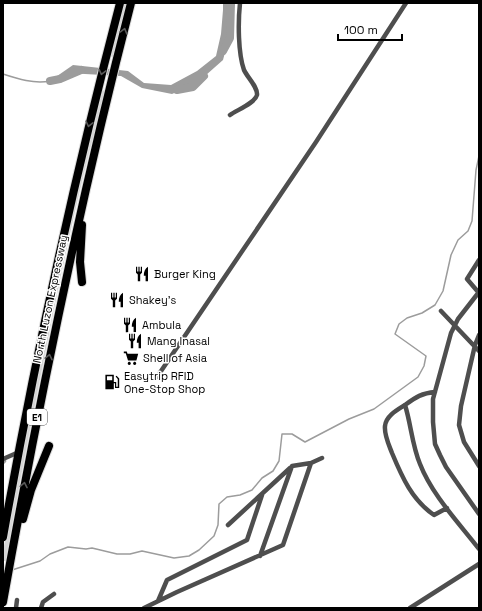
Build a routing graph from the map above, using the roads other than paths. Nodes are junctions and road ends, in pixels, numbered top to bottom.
1 (120, 3) edge
2 (131, 3) edge
3 (240, 3) edge
4 (406, 3) edge
5 (230, 115) dead end
6 (95, 149) junction
7 (479, 260) edge
8 (82, 282) dead end
9 (479, 292) edge
10 (441, 310) dead end
11 (454, 326) junction
12 (479, 335) edge
13 (474, 344) junction
14 (479, 351) edge
15 (157, 377) dead end
16 (435, 392) junction
17 (405, 404) junction
18 (48, 446) dead end
19 (19, 452) junction
20 (322, 458) dead end
21 (3, 459) edge
22 (311, 463) junction
23 (292, 466) junction
24 (479, 466) edge
25 (262, 495) junction
26 (447, 508) junction
27 (479, 514) edge
28 (228, 525) dead end
29 (3, 537) edge
30 (479, 549) edge
31 (260, 556) junction
32 (10, 562) junction
33 (479, 564) edge
34 (54, 594) dead end
35 (17, 600) dead end
36 (158, 601) junction
37 (3, 602) edge
38 (16, 608) edge
39 (41, 608) edge
40 (144, 608) edge
41 (410, 608) edge

1 -> 19 highway, North Luzon Expressway / E1
6 -> 2 highway, North Luzon Expressway / E1
3 - 5 street
4 - 15 street
6 - 8 highway
32 -> 6 highway, North Luzon Expressway / E1
7 - 9 street
9 - 11 street
10 - 11 street
11 - 13 street
11 - 16 street
12 - 13 street
13 - 14 street
13 - 24 street
16 - 17 street
16 - 27 street
17 - 26 street
17 - 26 street
18 - 32 highway
19 - 21 street
19 - 29 highway, North Luzon Expressway / E1
20 - 22 street
22 - 23 street
22 - 31 street
23 - 25 street
23 - 31 street
25 - 28 street
25 - 36 street
26 - 30 street
31 - 36 street
32 - 37 highway, North Luzon Expressway / E1
33 - 41 street
34 - 39 street
35 - 38 street
36 - 40 street

